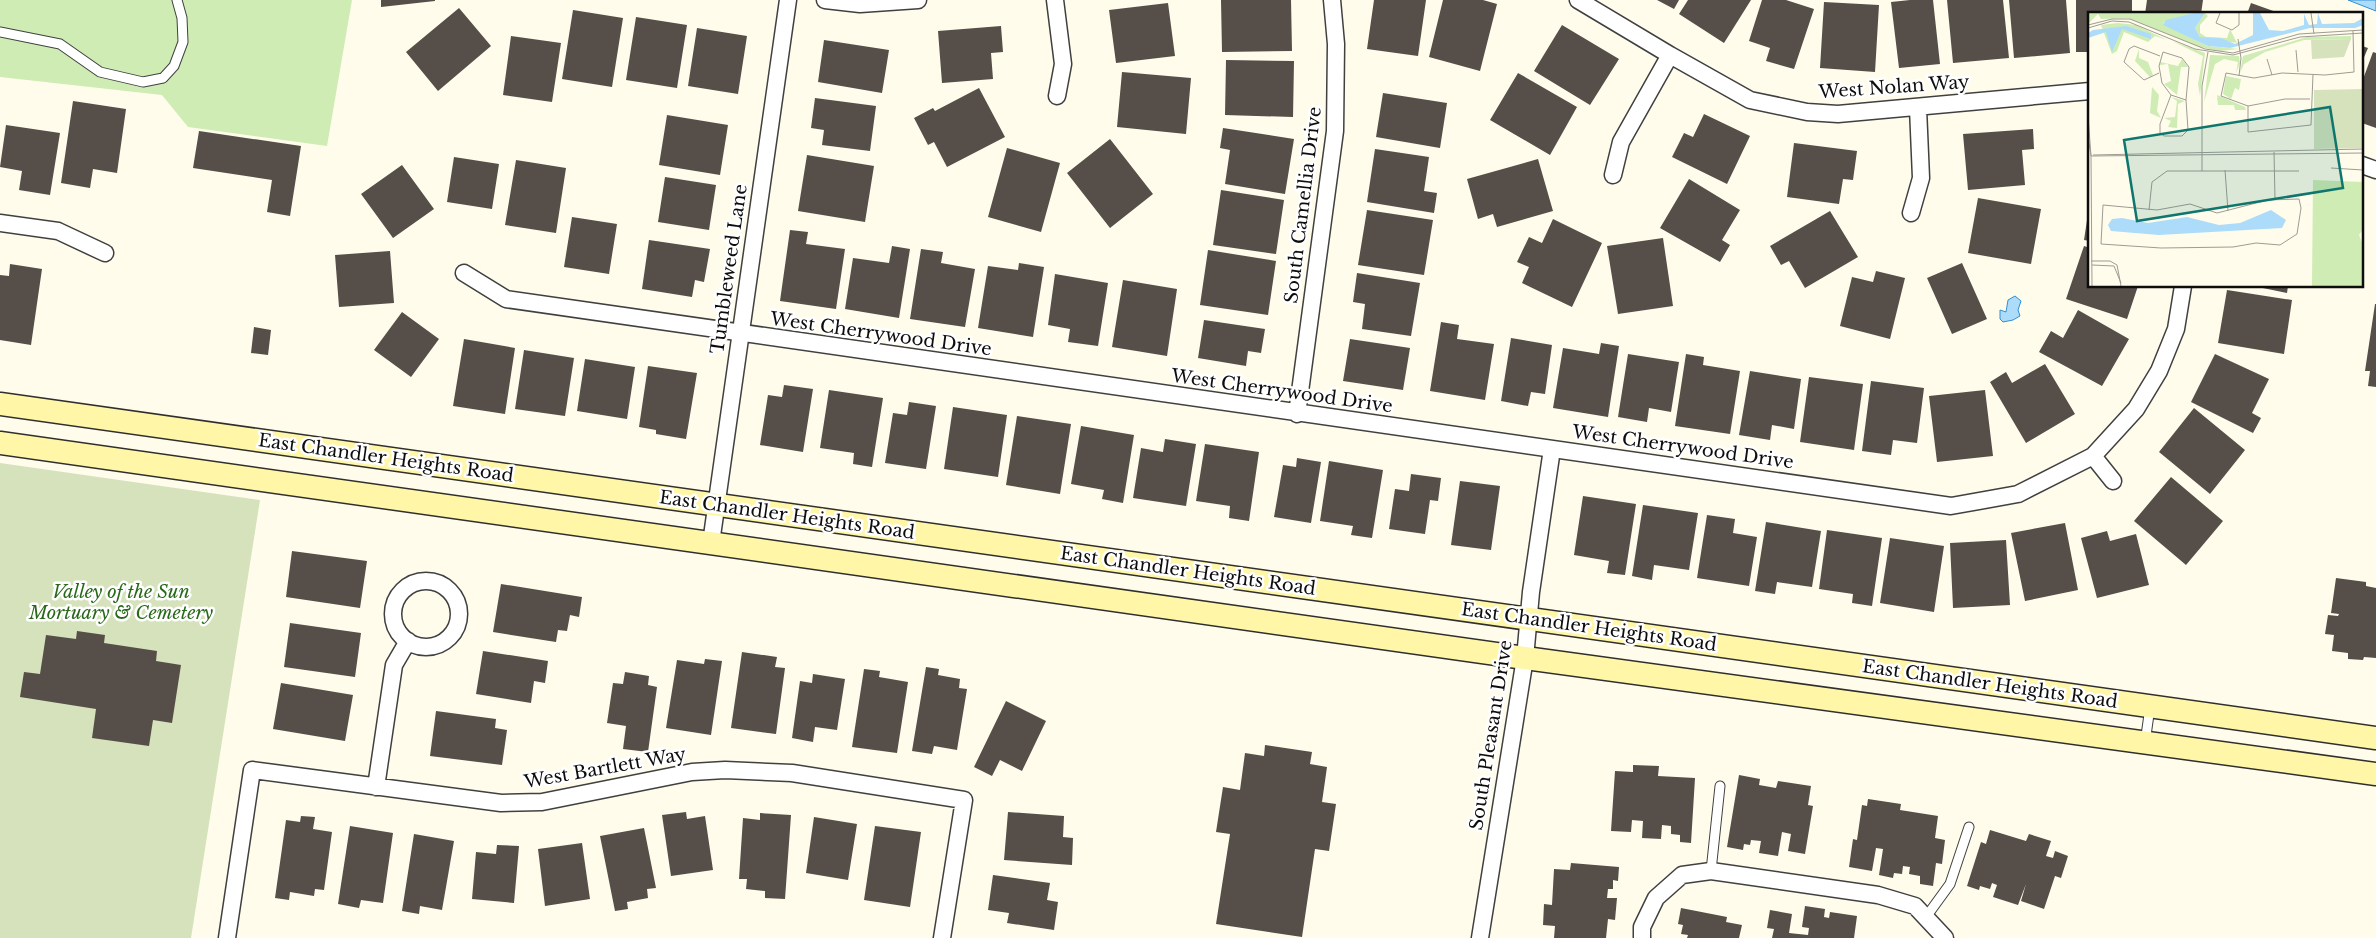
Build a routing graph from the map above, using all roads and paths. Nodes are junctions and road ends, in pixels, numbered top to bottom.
1 (178, 0) edge
2 (788, 0) edge
3 (825, 0) edge
4 (918, 0) edge
5 (1055, 0) edge
6 (1332, 0) edge
7 (1578, 0) edge
8 (0, 32) edge
9 (1670, 55) junction
10 (2088, 91) edge
11 (1057, 96) dead end
12 (1918, 108) junction
13 (2364, 166) edge
14 (2376, 170) edge
15 (1614, 175) dead end
16 (1910, 213) dead end
17 (0, 223) edge
18 (105, 253) dead end
19 (464, 273) dead end
20 (2183, 288) edge
21 (740, 334) junction
22 (0, 404) edge
23 (1297, 414) junction
24 (0, 443) edge
25 (1552, 449) junction
26 (2093, 456) junction
27 (2113, 481) dead end
28 (716, 505) junction
29 (711, 543) junction
30 (1528, 619) junction
31 (408, 641) junction
32 (1525, 658) junction
33 (2150, 706) junction
34 (2376, 738) edge
35 (2145, 744) junction
36 (2376, 774) edge
37 (1720, 786) dead end
38 (376, 787) junction
39 (1969, 827) dead end
40 (1711, 870) junction
41 (1926, 916) junction
42 (227, 938) edge
43 (942, 938) edge
44 (1480, 938) edge
45 (1642, 938) edge
46 (1945, 938) edge

1 - 8 lane
2 - 21 street, Tumbleweed Lane
3 - 4 street
5 - 11 street
6 - 23 street, South Camellia Drive
7 - 9 street, West Nolan Way
9 - 12 street, West Nolan Way
9 - 15 street
10 - 12 street, West Nolan Way
12 - 16 street
13 - 14 street
17 - 18 street
19 - 21 street, West Cherrywood Drive
20 - 26 street
21 - 23 street, West Cherrywood Drive
21 - 28 street, Tumbleweed Lane
22 - 28 main road, East Chandler Heights Road
23 - 25 street, West Cherrywood Drive
24 - 29 main road
25 - 26 street, West Cherrywood Drive
25 - 30 street, South Pleasant Drive
26 - 27 street
28 - 29 street, Tumbleweed Lane
28 - 30 main road, East Chandler Heights Road
29 - 32 main road
30 - 32 street, South Pleasant Drive
30 - 33 main road, East Chandler Heights Road
31 - 31 street
31 - 38 street
32 - 35 main road
32 - 44 street, South Pleasant Drive
33 - 34 main road, East Chandler Heights Road
33 - 35 lane
35 - 36 main road
37 - 40 lane
38 - 42 street, West Bartlett Way
38 - 43 street, West Bartlett Way
39 - 41 lane
40 - 41 street
40 - 45 street
41 - 46 street

